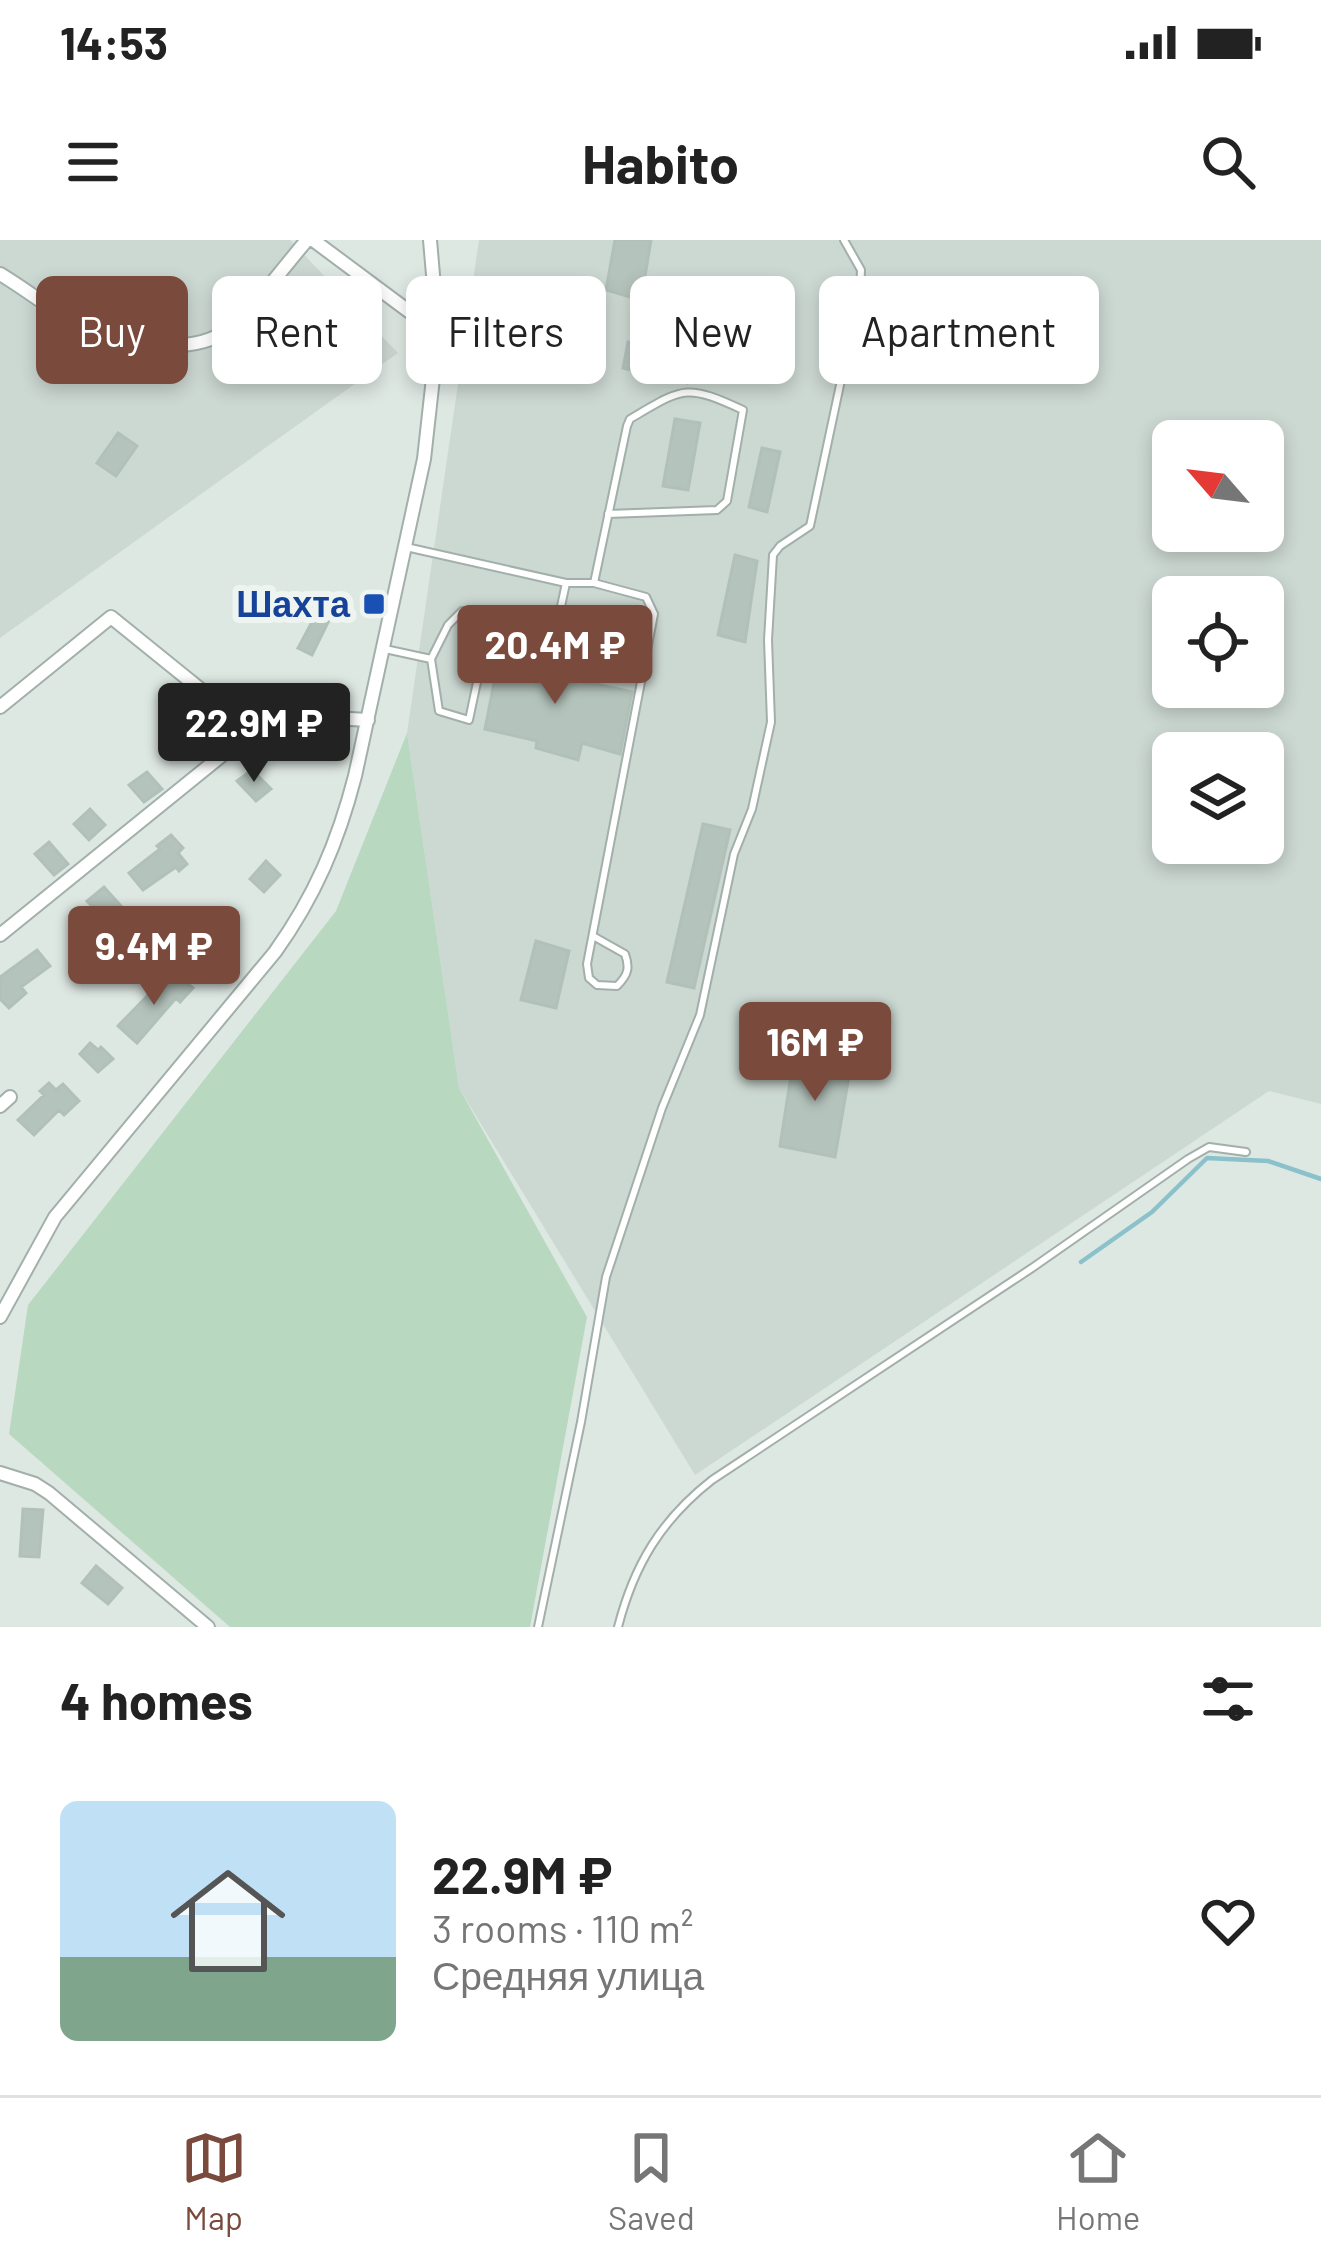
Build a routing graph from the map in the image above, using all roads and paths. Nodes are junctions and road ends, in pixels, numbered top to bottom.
1 (310, 240) edge
2 (430, 240) edge
3 (844, 240) edge
4 (0, 274) edge
5 (433, 276) edge
6 (406, 310) edge
7 (432, 384) edge
8 (608, 514) junction
9 (406, 548) junction
10 (566, 583) junction
11 (594, 583) junction
12 (491, 616) junction
13 (385, 649) junction
14 (430, 658) junction
15 (0, 707) edge
16 (368, 720) junction
17 (252, 730) junction
18 (0, 935) edge
19 (593, 935) junction
20 (1246, 1152) dead end
21 (5, 1289) edge
22 (0, 1317) edge
23 (0, 1473) edge
24 (208, 1627) edge
25 (538, 1627) edge
26 (618, 1627) edge

1 - 4 street
1 - 6 street
2 - 5 street
3 - 25 lane
7 - 9 street
8 - 8 lane
8 - 11 lane
9 - 10 lane
9 - 13 street
10 - 11 lane
10 - 12 lane
11 - 19 lane
12 - 14 lane
12 - 14 lane
13 - 14 lane
13 - 16 street
15 - 17 street
16 - 17 street
16 - 21 street
17 - 18 street
19 - 19 lane
20 - 26 lane
21 - 22 street
23 - 24 street

